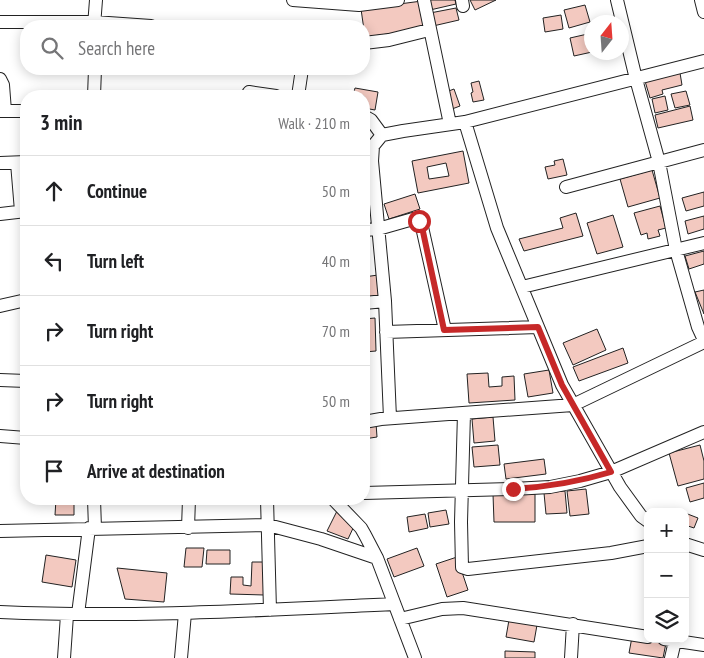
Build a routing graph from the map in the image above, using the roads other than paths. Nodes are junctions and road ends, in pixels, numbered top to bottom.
1 (96, 0) edge
2 (293, 0) edge
3 (398, 0) edge
4 (424, 0) edge
5 (617, 0) edge
6 (701, 0) edge
7 (704, 12) edge
8 (94, 20) edge
9 (0, 22) edge
10 (20, 22) edge
11 (429, 30) junction
12 (370, 42) edge
13 (704, 61) edge
14 (95, 75) edge
15 (301, 75) edge
16 (0, 78) edge
17 (636, 79) junction
18 (94, 90) edge
19 (299, 90) edge
20 (3, 111) edge
21 (20, 111) edge
22 (370, 119) edge
23 (465, 122) junction
24 (450, 124) junction
25 (382, 135) junction
26 (704, 150) edge
27 (659, 162) junction
28 (0, 163) edge
29 (20, 163) edge
30 (566, 187) dead end
31 (20, 212) edge
32 (0, 214) edge
33 (378, 229) junction
34 (370, 230) edge
35 (704, 243) edge
36 (676, 250) junction
37 (522, 287) junction
38 (20, 301) edge
39 (385, 301) junction
40 (370, 302) edge
41 (0, 306) edge
42 (701, 321) edge
43 (538, 327) junction
44 (444, 330) junction
45 (386, 332) junction
46 (704, 341) edge
47 (0, 380) edge
48 (20, 381) edge
49 (573, 405) junction
50 (464, 413) junction
51 (390, 418) junction
52 (370, 421) edge
53 (704, 432) edge
54 (0, 436) edge
55 (20, 438) edge
56 (611, 472) junction
57 (462, 490) junction
58 (370, 492) edge
59 (94, 505) edge
60 (189, 505) edge
61 (267, 505) edge
62 (339, 505) edge
63 (644, 518) edge
64 (268, 525) junction
65 (92, 528) junction
66 (188, 528) junction
67 (0, 531) edge
68 (689, 545) edge
69 (644, 547) edge
70 (704, 550) edge
71 (377, 558) junction
72 (394, 604) junction
73 (270, 610) junction
74 (0, 612) edge
75 (186, 613) junction
76 (72, 615) junction
77 (400, 619) junction
78 (573, 624) junction
79 (644, 635) edge
80 (670, 643) edge
81 (689, 643) edge
82 (704, 645) edge
83 (64, 658) edge
84 (181, 658) edge
85 (415, 658) edge
86 (571, 658) edge
87 (671, 658) edge

1 - 8 street
2 - 3 street
4 - 11 street
5 - 17 street
6 - 7 street
9 - 10 street
11 - 12 street
11 - 24 street
13 - 17 street
14 - 18 street
15 - 19 street
16 - 20 street
17 - 23 street
17 - 27 street
20 - 21 street
22 - 25 street
23 - 24 street
23 - 37 street
24 - 25 street
25 - 33 street
26 - 27 street
27 - 30 street
27 - 36 street
28 - 29 street
31 - 32 street
33 - 34 street
33 - 39 street
33 - 44 street
35 - 36 street
36 - 37 street
36 - 42 street
37 - 43 street
38 - 41 street
39 - 40 street
39 - 45 street
42 - 46 street
43 - 44 street
43 - 49 street
44 - 45 street
45 - 51 street
46 - 49 street
47 - 48 street
49 - 50 street
49 - 56 street
50 - 51 street
50 - 57 street
51 - 52 street
53 - 56 street
54 - 55 street
56 - 57 street
56 - 63 street
57 - 58 street
57 - 69 street
59 - 65 street
60 - 66 street
61 - 64 street
62 - 71 street
64 - 66 street
64 - 71 street
64 - 73 street
65 - 66 street
65 - 67 street
65 - 76 street
68 - 70 street
71 - 72 street
72 - 73 street
72 - 77 street
73 - 75 street
74 - 76 street
75 - 76 street
75 - 84 street
76 - 83 street
77 - 78 street
77 - 85 street
78 - 79 street
78 - 86 street
80 - 87 street
81 - 82 street

